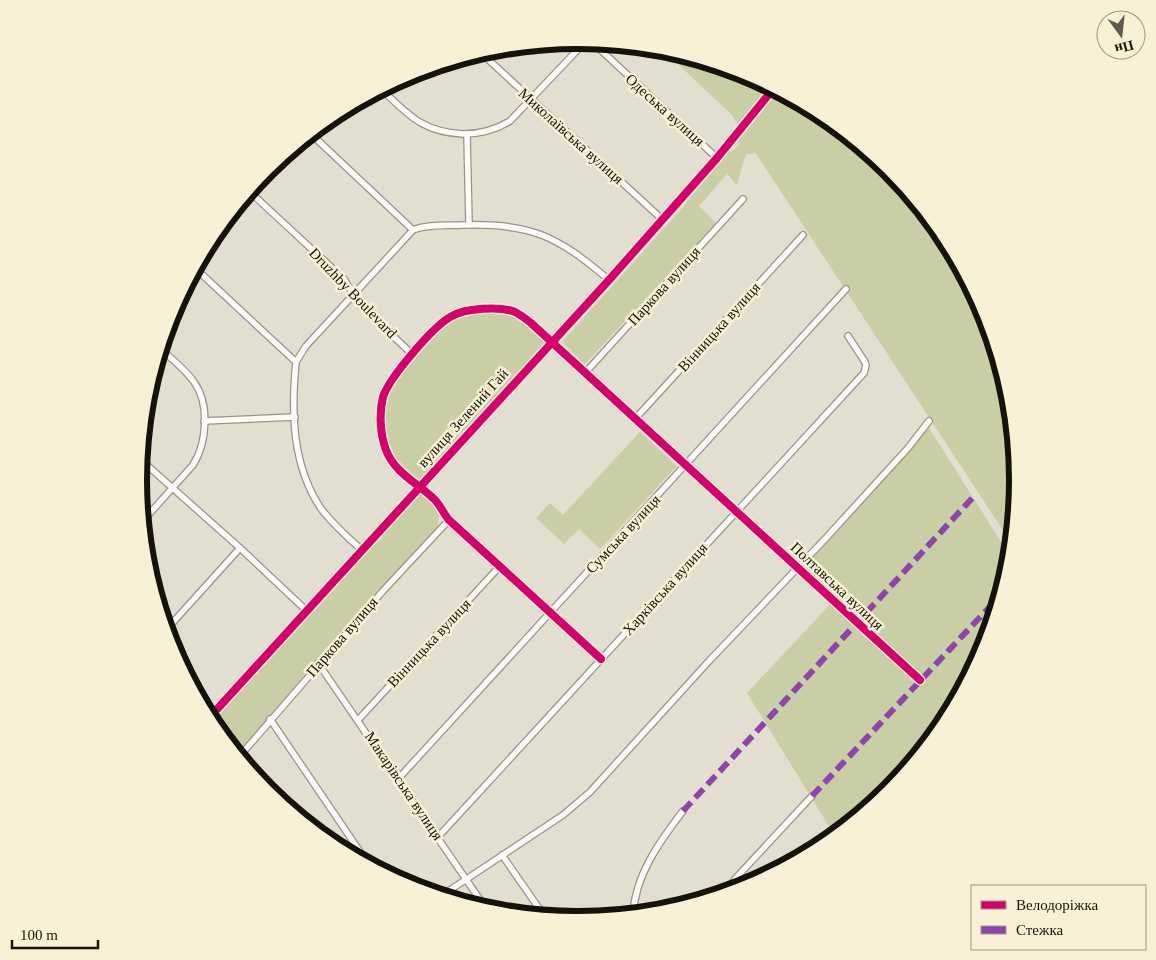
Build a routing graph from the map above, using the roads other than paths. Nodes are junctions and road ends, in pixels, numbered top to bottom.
1 (579, 49) edge
2 (600, 50) edge
3 (487, 59) edge
4 (770, 93) edge
5 (386, 94) edge
6 (531, 100) junction
7 (467, 134) junction
8 (315, 138) edge
9 (717, 158) junction
10 (254, 196) edge
11 (743, 200) dead end
12 (662, 220) junction
13 (469, 225) junction
14 (413, 230) junction
15 (804, 235) dead end
16 (200, 273) edge
17 (609, 280) junction
18 (846, 289) dead end
19 (353, 295) junction
20 (848, 336) dead end
21 (552, 342) junction
22 (166, 354) edge
23 (412, 354) junction
24 (296, 362) junction
25 (585, 373) junction
26 (295, 417) junction
27 (635, 419) junction
28 (204, 421) junction
29 (929, 421) dead end
30 (148, 466) edge
31 (686, 466) junction
32 (172, 488) junction
33 (419, 488) junction
34 (736, 512) junction
35 (148, 515) edge
36 (449, 520) junction
37 (240, 548) junction
38 (362, 551) junction
39 (500, 566) junction
40 (798, 569) junction
41 (308, 612) junction
42 (551, 612) junction
43 (172, 624) edge
44 (601, 659) junction
45 (318, 664) junction
46 (920, 680) dead end
47 (214, 712) edge
48 (270, 719) junction
49 (358, 720) junction
50 (243, 751) edge
51 (398, 779) junction
52 (812, 796) dead end
53 (684, 811) dead end
54 (438, 837) junction
55 (360, 852) edge
56 (502, 855) junction
57 (466, 879) junction
58 (732, 882) edge
59 (448, 891) edge
60 (480, 900) edge
61 (635, 908) edge
62 (540, 909) edge

1 - 6 street
2 - 9 street, Одеська вулиця
3 - 6 street, Миколаївська вулиця
4 - 9 street, вулиця Зелений Гай
5 - 7 street
6 - 7 street
6 - 12 street, Миколаївська вулиця
7 - 13 street
8 - 14 street
9 - 12 street, вулиця Зелений Гай
10 - 19 street, Druzhby Boulevard
11 - 25 street, Паркова вулиця
12 - 17 street, вулиця Зелений Гай
13 - 14 street
13 - 17 street
14 - 19 street
15 - 27 street, Вінницька вулиця
16 - 24 street
17 - 21 street, вулиця Зелений Гай
18 - 31 street, Сумська вулиця
19 - 23 street, Druzhby Boulevard
19 - 24 street
20 - 34 street, Харківська вулиця
21 - 23 street, Полтавська вулиця
21 - 25 street, Полтавська вулиця
21 - 33 street, вулиця Зелений Гай
22 - 28 street
23 - 33 street, Полтавська вулиця
24 - 26 street
25 - 27 street, Полтавська вулиця
26 - 28 street
26 - 38 street
27 - 31 street, Полтавська вулиця
28 - 32 street
29 - 40 street, Полтавська вулиця
30 - 32 street
31 - 34 street, Полтавська вулиця
31 - 42 street, Сумська вулиця
32 - 35 street
32 - 37 street
33 - 36 street, Полтавська вулиця
33 - 38 street, вулиця Зелений Гай
34 - 40 street, Полтавська вулиця
34 - 44 street, Харківська вулиця
36 - 39 street, Полтавська вулиця
36 - 45 street, Паркова вулиця
37 - 41 street
37 - 43 street
38 - 41 street, вулиця Зелений Гай
39 - 42 street, Полтавська вулиця
39 - 49 street, Вінницька вулиця
40 - 46 street, Полтавська вулиця
40 - 56 street, Полтавська вулиця
41 - 47 street, вулиця Зелений Гай
42 - 44 street, Полтавська вулиця
42 - 51 street, Сумська вулиця
44 - 54 street, Харківська вулиця
45 - 48 street, Паркова вулиця
45 - 49 street, Макарівська вулиця
48 - 50 street, Паркова вулиця
48 - 55 street
49 - 51 street, Макарівська вулиця
51 - 54 street, Макарівська вулиця
52 - 58 street
53 - 61 street
54 - 57 street, Макарівська вулиця
56 - 57 street, Полтавська вулиця
56 - 62 street
57 - 59 street, Полтавська вулиця
57 - 60 street, Макарівська вулиця

